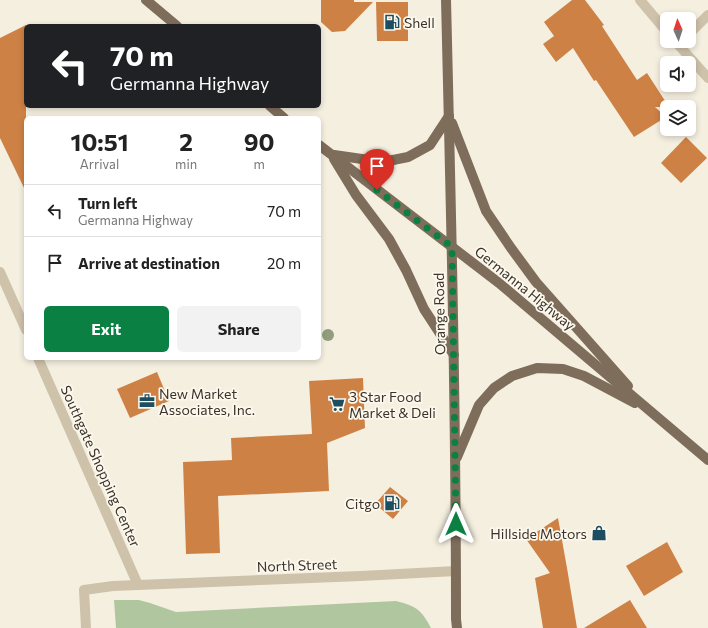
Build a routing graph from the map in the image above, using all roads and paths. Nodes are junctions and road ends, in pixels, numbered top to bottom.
1 (146, 0) edge
2 (446, 0) edge
3 (640, 0) edge
4 (708, 15) edge
5 (175, 24) edge
6 (660, 24) edge
7 (696, 27) edge
8 (684, 48) edge
9 (708, 78) edge
10 (272, 108) edge
11 (282, 116) edge
12 (449, 116) junction
13 (321, 147) edge
14 (332, 155) junction
15 (452, 247) junction
16 (0, 272) edge
17 (24, 326) edge
18 (454, 355) junction
19 (39, 360) edge
20 (652, 413) junction
21 (455, 460) junction
22 (708, 460) edge
23 (456, 571) junction
24 (138, 585) junction
25 (86, 628) edge
26 (457, 628) edge

1 - 5 main road
2 - 12 main road, Orange Road
3 - 6 street
4 - 7 street
8 - 9 street
10 - 11 main road
12 - 14 main road
12 - 15 main road, Orange Road
12 - 20 main road
13 - 14 main road, Germanna Highway
14 - 15 main road, Germanna Highway
14 - 18 main road
15 - 18 main road, Orange Road
15 - 20 main road, Germanna Highway
16 - 17 street
18 - 21 main road, Orange Road
19 - 24 street, Southgate Shopping Center
20 - 21 main road
20 - 22 main road, Germanna Highway
21 - 23 main road, Orange Road
23 - 24 street, North Street
23 - 26 main road, Orange Road
24 - 25 street, North Street

